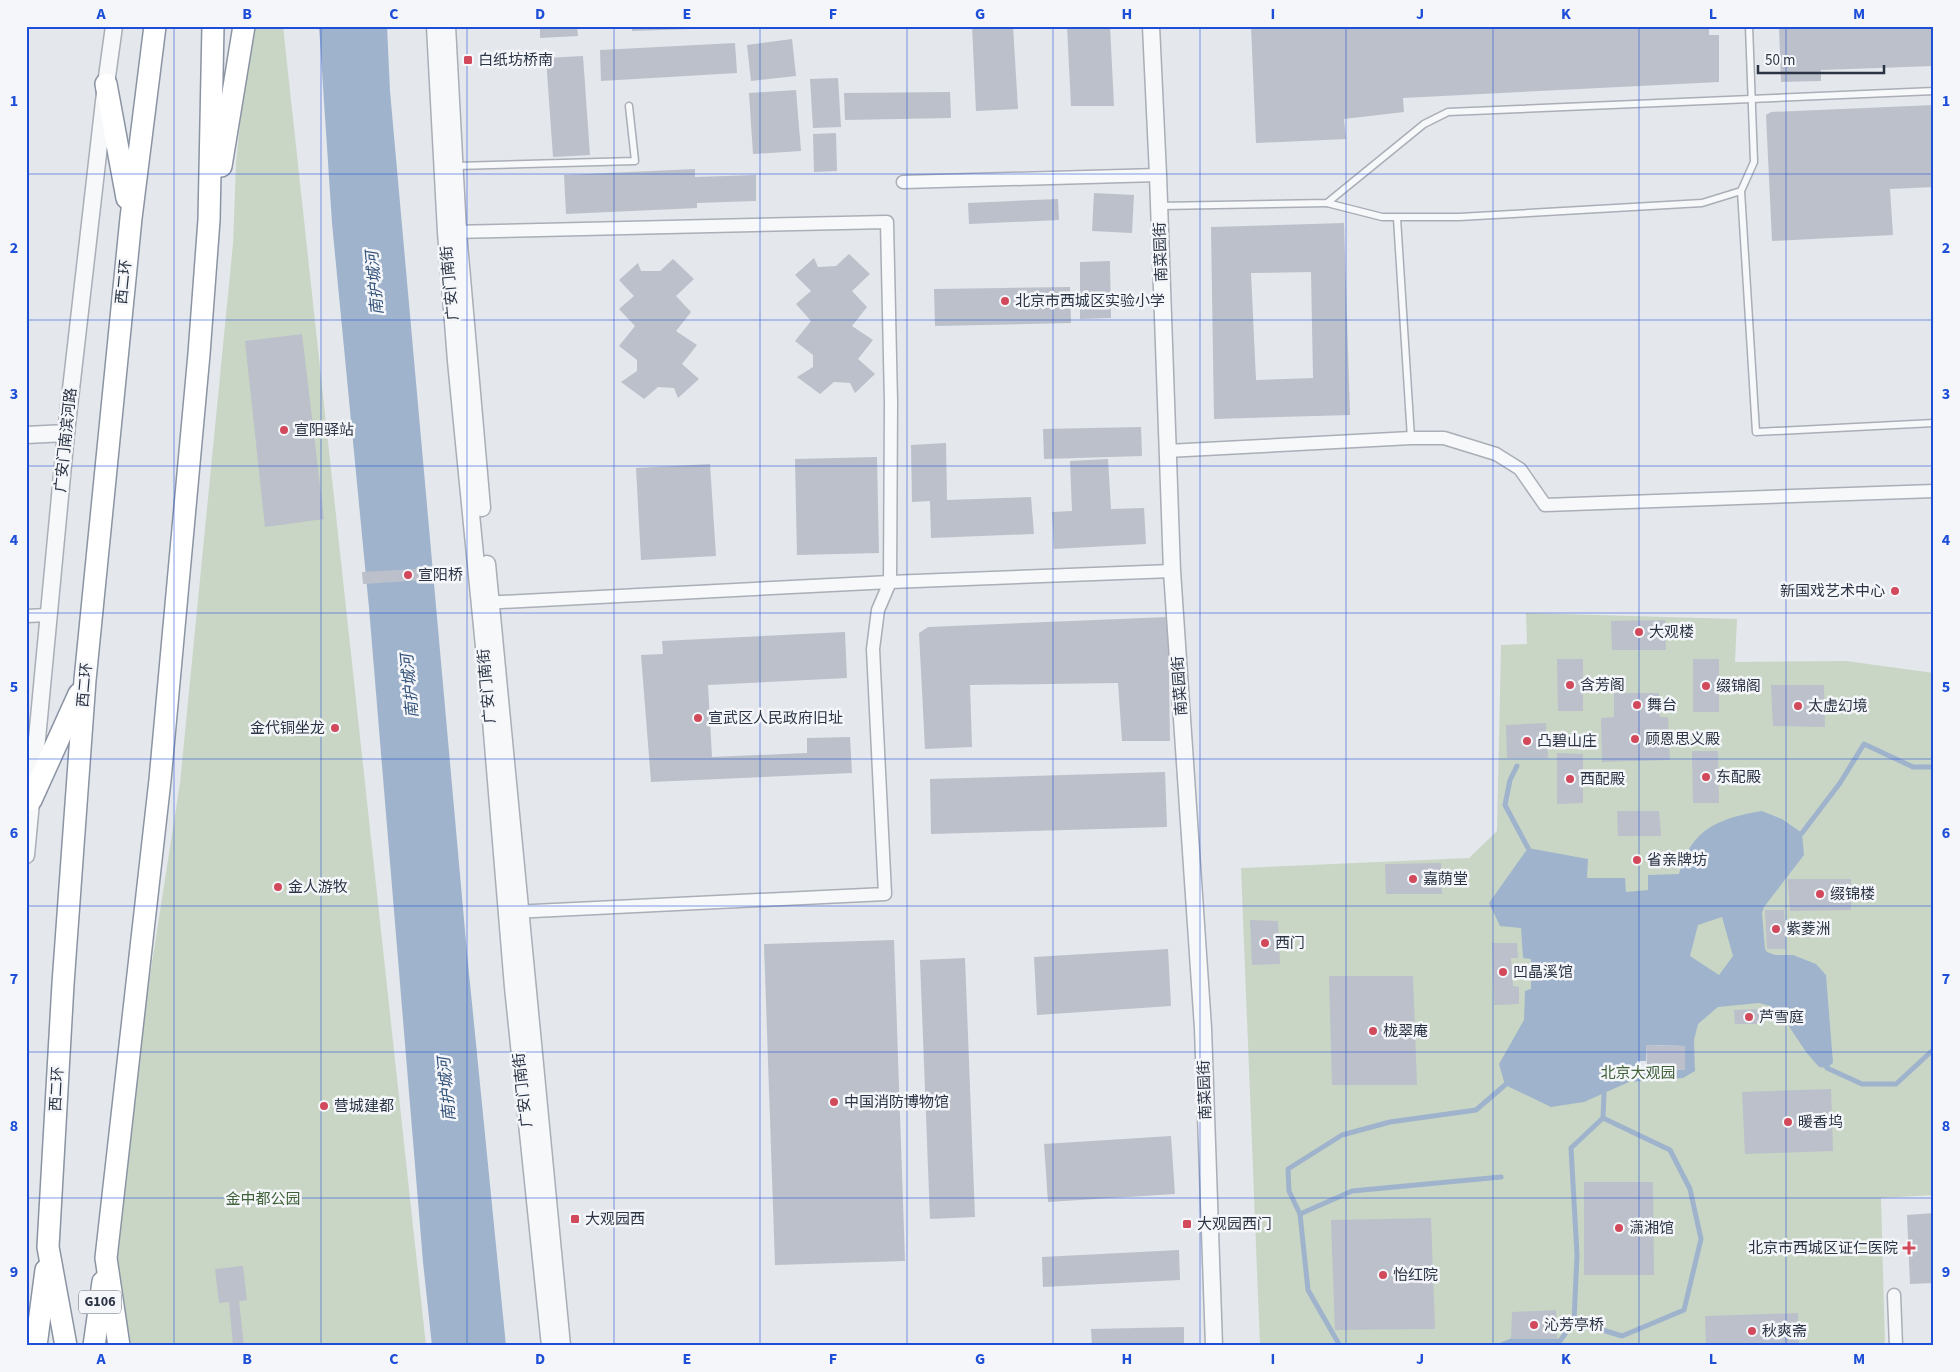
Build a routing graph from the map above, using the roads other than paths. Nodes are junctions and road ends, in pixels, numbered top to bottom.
1 (114, 26) edge
2 (155, 26) edge
3 (213, 26) edge
4 (244, 26) edge
5 (435, 26) edge
6 (447, 26) edge
7 (1151, 26) edge
8 (1749, 26) edge
9 (106, 84) junction
10 (1934, 91) edge
11 (1752, 99) junction
12 (629, 106) dead end
13 (448, 167) junction
14 (1158, 176) junction
15 (903, 182) dead end
16 (1741, 191) junction
17 (1327, 203) junction
18 (1159, 206) junction
19 (130, 218) junction
20 (1397, 218) junction
21 (209, 220) junction
22 (452, 232) junction
23 (1934, 423) edge
24 (66, 433) junction
25 (26, 434) edge
26 (1411, 438) junction
27 (1167, 451) junction
28 (1934, 491) edge
29 (1172, 571) junction
30 (890, 582) junction
31 (485, 603) junction
32 (49, 615) junction
33 (26, 616) edge
34 (85, 680) junction
35 (31, 800) junction
36 (26, 855) edge
37 (513, 912) junction
38 (48, 1247) junction
39 (106, 1258) junction
40 (1894, 1294) dead end
41 (36, 1346) edge
42 (66, 1346) edge
43 (94, 1346) edge
44 (120, 1346) edge
45 (550, 1346) edge
46 (562, 1346) edge
47 (1214, 1346) edge
48 (1896, 1346) edge

1 - 9 street, 广安门南滨河路
2 - 19 highway, 西二环
3 - 21 highway
4 - 21 highway
5 - 13 street, 广安门南街
6 - 13 street, 广安门南街
7 - 14 street, 南菜园街
8 - 11 lane
9 - 19 highway
9 - 24 street, 广安门南滨河路
10 - 11 lane
11 - 16 lane
11 - 17 lane
12 - 13 lane
13 - 22 street, 广安门南街
14 - 15 street
14 - 18 street, 南菜园街
16 - 20 lane
16 - 23 lane
17 - 18 lane
17 - 20 lane
18 - 27 street, 南菜园街
19 - 34 highway, 西二环
20 - 26 lane
21 - 39 highway
22 - 30 street
22 - 31 street, 广安门南街
24 - 25 street
24 - 32 street, 广安门南滨河路
26 - 27 street
26 - 28 street
27 - 29 street, 南菜园街
29 - 30 street
29 - 47 street, 南菜园街
30 - 31 street
30 - 37 street
31 - 37 street, 广安门南街
32 - 33 street
32 - 35 street, 广安门南滨河路
34 - 35 highway
34 - 38 highway, 西二环
35 - 36 street, 广安门南滨河路
37 - 45 street, 广安门南街
37 - 46 street, 广安门南街
38 - 41 highway
38 - 42 highway, 西二环
39 - 43 highway, G106
39 - 44 highway
40 - 48 street

